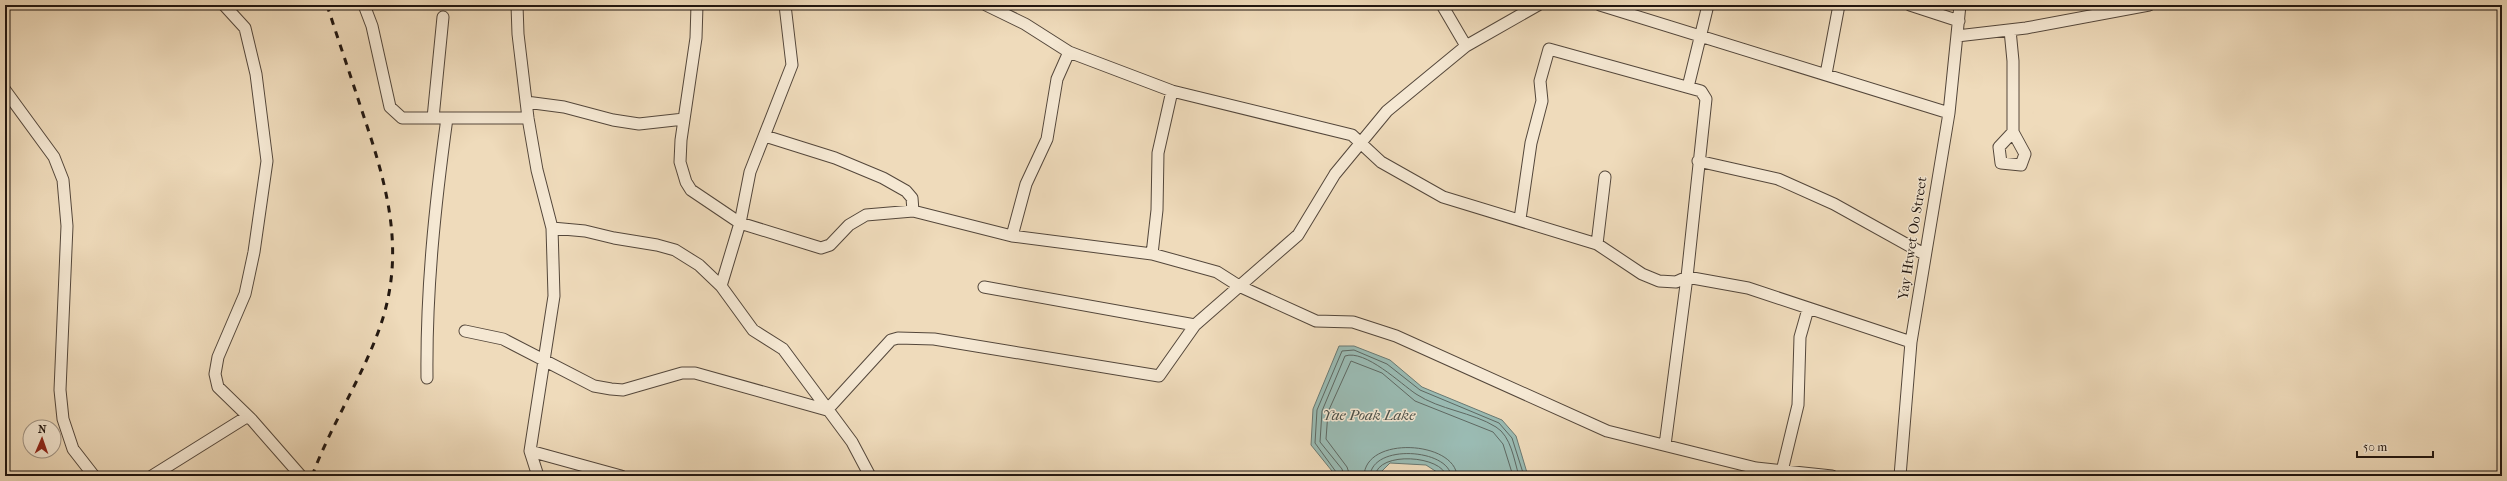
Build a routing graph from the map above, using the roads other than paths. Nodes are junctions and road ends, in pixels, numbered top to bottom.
1 (224, 5) edge
2 (364, 5) edge
3 (517, 5) edge
4 (697, 5) edge
5 (786, 5) edge
6 (986, 5) edge
7 (1442, 5) edge
8 (1538, 5) edge
9 (1600, 5) edge
10 (1708, 5) edge
11 (1839, 5) edge
12 (1910, 5) edge
13 (1960, 5) edge
14 (2149, 5) edge
15 (443, 17) dead end
16 (1959, 21) junction
17 (2010, 30) junction
18 (1958, 36) junction
19 (1700, 37) junction
20 (1466, 46) junction
21 (1069, 52) junction
22 (1826, 74) junction
23 (1688, 87) junction
24 (5, 90) edge
25 (1172, 91) junction
26 (526, 102) junction
27 (1949, 112) junction
28 (433, 118) junction
29 (447, 118) junction
30 (528, 118) junction
31 (684, 119) junction
32 (2013, 132) dead end
33 (765, 136) junction
34 (1361, 145) junction
35 (1698, 161) junction
36 (1605, 177) dead end
37 (913, 211) junction
38 (1520, 219) junction
39 (740, 223) junction
40 (552, 228) junction
41 (1012, 236) junction
42 (1597, 244) junction
43 (1152, 254) junction
44 (1924, 254) junction
45 (1687, 277) junction
46 (721, 286) junction
47 (1239, 286) junction
48 (984, 287) dead end
49 (1808, 309) junction
50 (1195, 325) junction
51 (465, 331) dead end
52 (1911, 342) junction
53 (546, 361) junction
54 (427, 378) dead end
55 (827, 410) junction
56 (248, 416) junction
57 (1665, 445) junction
58 (530, 451) junction
59 (1782, 471) junction
60 (94, 476) edge
61 (152, 476) edge
62 (301, 476) edge
63 (538, 476) edge
64 (621, 476) edge
65 (870, 476) edge
66 (1832, 476) edge
67 (1900, 476) edge

1 - 56 street
2 - 28 street
3 - 26 street
4 - 31 street
5 - 33 street
6 - 21 street
7 - 20 street
8 - 20 street
9 - 19 street
10 - 19 street
11 - 22 street
12 - 16 street
13 - 16 street, Yay Htwet Oo Street
14 - 17 street
15 - 28 street
16 - 18 street, Yay Htwet Oo Street
17 - 18 street
17 - 32 street
18 - 27 street, Yay Htwet Oo Street
19 - 22 street
19 - 23 street
20 - 34 street
21 - 25 street
21 - 41 street
22 - 27 street
23 - 35 street
23 - 38 street
24 - 60 street
25 - 34 street
25 - 43 street
26 - 30 street
26 - 31 street
27 - 44 street, Yay Htwet Oo Street
28 - 29 street
29 - 30 street
29 - 54 street
30 - 40 street
31 - 39 street
33 - 37 street
33 - 39 street
34 - 38 street
34 - 47 street
35 - 44 street
35 - 45 street
36 - 42 street
37 - 39 street
37 - 41 street
38 - 42 street
39 - 46 street
40 - 46 street
40 - 53 street
41 - 43 street
42 - 45 street
43 - 47 street
44 - 52 street, Yay Htwet Oo Street
45 - 49 street
45 - 57 street
46 - 55 street
47 - 50 street
47 - 57 street
48 - 50 street
49 - 52 street
49 - 59 street
50 - 55 street
51 - 53 street
52 - 67 street, Yay Htwet Oo Street
53 - 55 street
53 - 58 street
55 - 65 street
56 - 61 street
56 - 62 street
57 - 59 street
58 - 63 street
58 - 64 street
59 - 66 street

